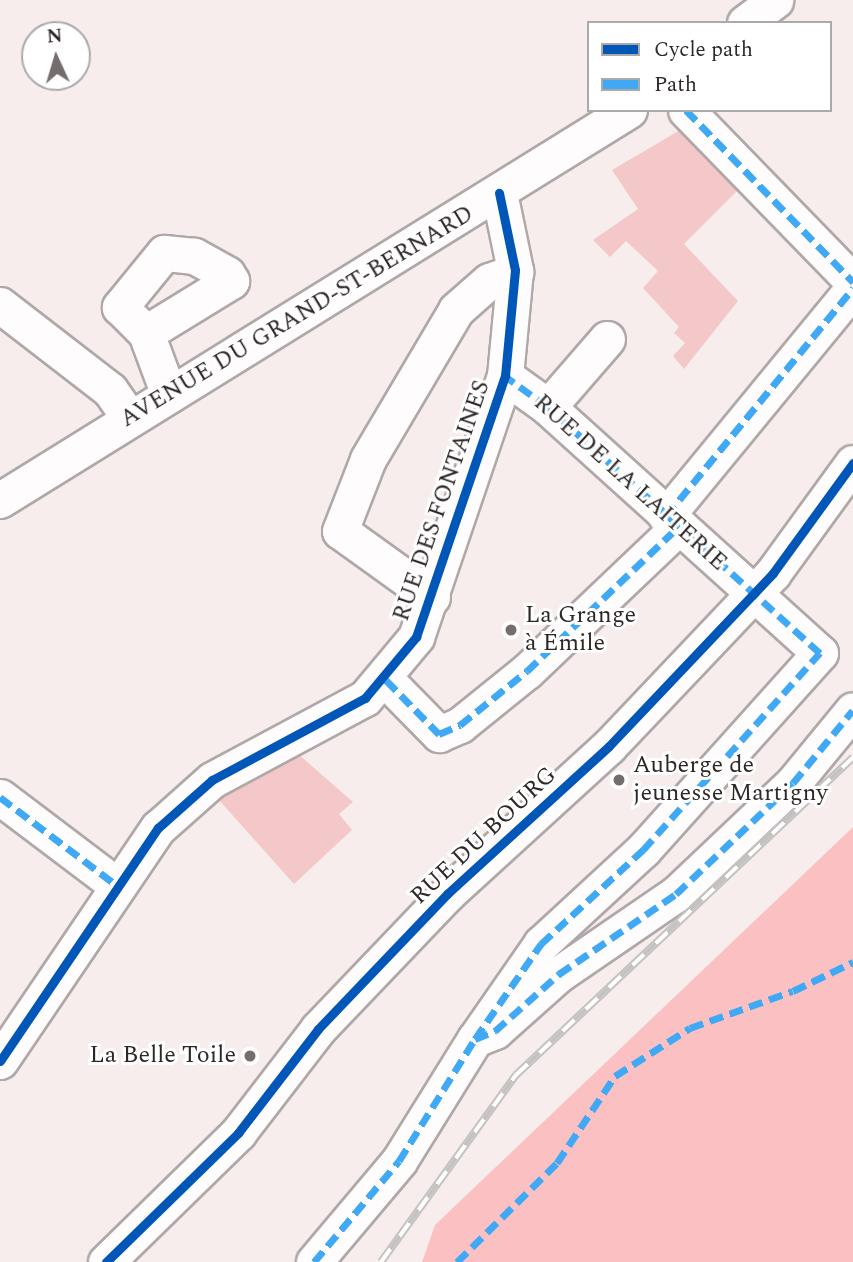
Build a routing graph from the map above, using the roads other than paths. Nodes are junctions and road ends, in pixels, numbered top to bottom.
1 (626, 112) edge
2 (687, 112) edge
3 (499, 193) junction
4 (515, 272) junction
5 (853, 282) edge
6 (853, 288) edge
7 (0, 305) edge
8 (146, 333) dead end
9 (607, 339) dead end
10 (505, 376) junction
11 (169, 395) junction
12 (548, 407) junction
13 (130, 419) junction
14 (853, 463) edge
15 (0, 500) edge
16 (672, 522) junction
17 (754, 593) junction
18 (432, 597) junction
19 (386, 680) junction
20 (853, 710) edge
21 (0, 797) edge
22 (116, 884) junction
23 (475, 1039) junction
24 (0, 1061) edge
25 (106, 1262) edge
26 (314, 1262) edge

1 - 3 street, AVENUE DU GRAND-ST-BERNARD
2 - 5 street
3 - 4 street, RUE DES FONTAINES
3 - 11 street, AVENUE DU GRAND-ST-BERNARD
4 - 10 street, RUE DES FONTAINES
4 - 18 street, RUE DES FONTAINES
6 - 16 street
7 - 13 street
8 - 11 street
9 - 12 street
10 - 12 street, RUE DE LA LAITERIE
10 - 18 street, RUE DES FONTAINES
11 - 13 street, AVENUE DU GRAND-ST-BERNARD
12 - 16 street, RUE DE LA LAITERIE
13 - 15 street, AVENUE DU GRAND-ST-BERNARD
14 - 17 street, RUE DU BOURG
16 - 17 street, RUE DE LA LAITERIE
16 - 19 street
17 - 23 street, RUE DE LA LAITERIE
17 - 25 street, RUE DU BOURG
18 - 19 street, RUE DES FONTAINES
19 - 22 street, RUE DES FONTAINES
20 - 23 street
21 - 22 street
22 - 24 street, RUE DES FONTAINES
23 - 26 street

